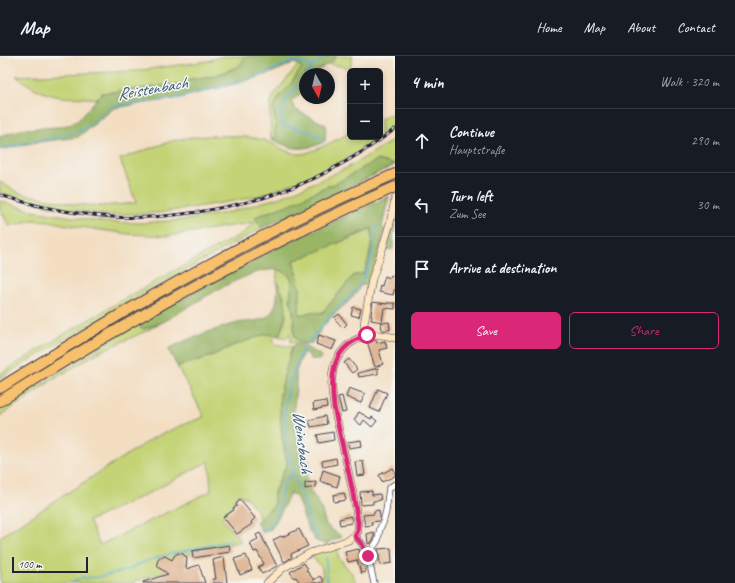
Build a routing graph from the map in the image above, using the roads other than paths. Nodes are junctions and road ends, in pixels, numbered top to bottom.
1 (390, 176) edge
2 (395, 187) edge
3 (395, 199) edge
4 (367, 335) junction
5 (395, 338) edge
6 (0, 388) edge
7 (0, 402) edge
8 (395, 484) edge
9 (355, 536) junction
10 (368, 556) junction
11 (267, 583) edge
12 (374, 583) edge

1 - 6 highway
2 - 7 highway
3 - 4 street
4 - 5 street
4 - 9 street
8 - 10 street
9 - 10 street
9 - 11 street
10 - 12 street

